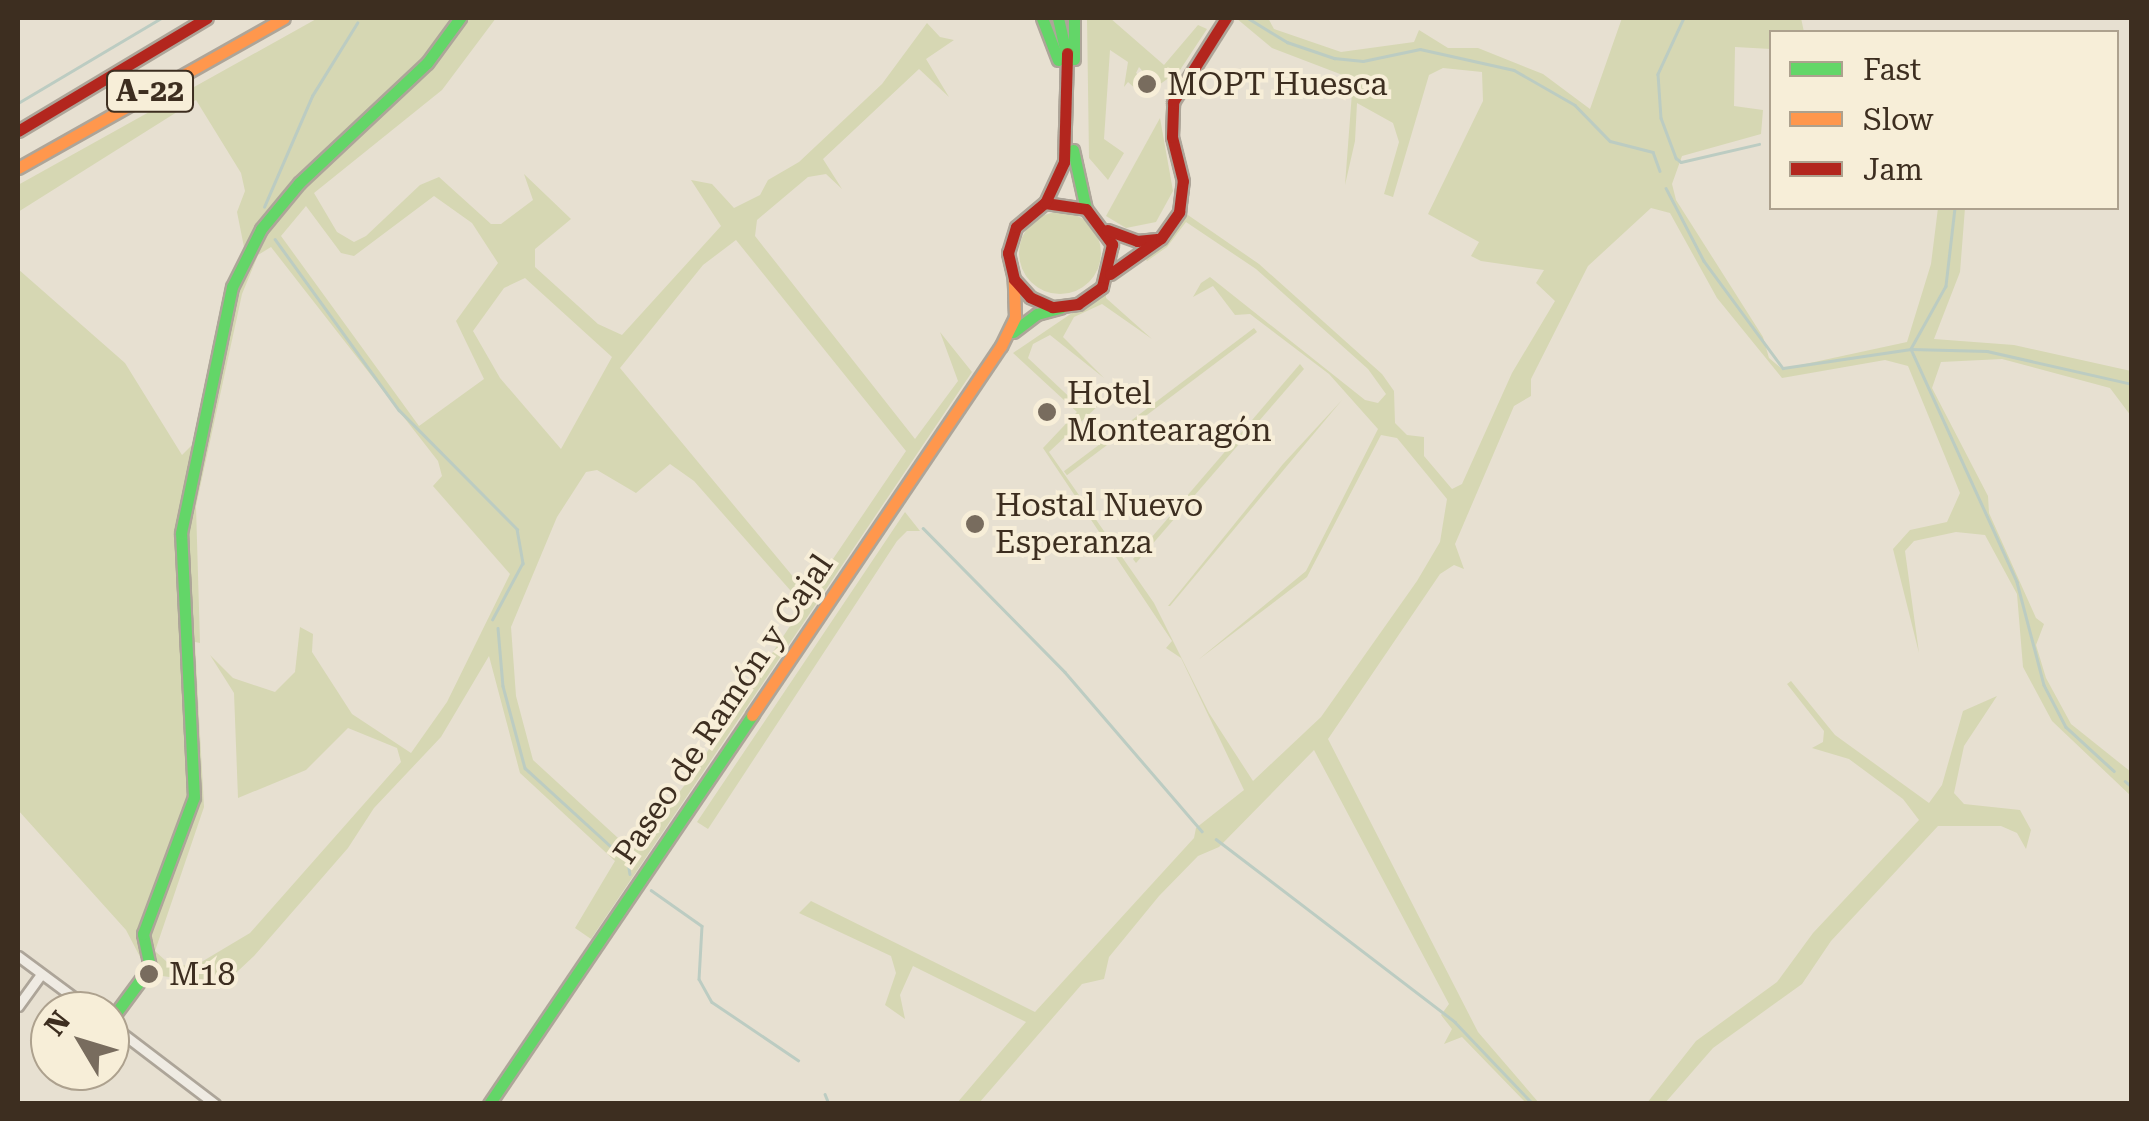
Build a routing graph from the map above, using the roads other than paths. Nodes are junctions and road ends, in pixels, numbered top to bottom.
1 (207, 18) edge
2 (284, 18) edge
3 (460, 18) edge
4 (1042, 18) edge
5 (1058, 18) edge
6 (1074, 18) edge
7 (1226, 18) edge
8 (1070, 109) junction
9 (18, 131) edge
10 (18, 168) edge
11 (1045, 203) junction
12 (1086, 209) junction
13 (1107, 230) junction
14 (1160, 238) junction
15 (1110, 274) junction
16 (1014, 279) junction
17 (1064, 307) junction
18 (1001, 346) junction
19 (18, 956) edge
20 (41, 974) junction
21 (64, 991) edge
22 (130, 995) edge
23 (18, 1006) edge
24 (130, 1038) edge
25 (215, 1104) edge
26 (489, 1104) edge

1 - 9 main road, A-22
2 - 10 main road, A-22
3 - 22 main road
4 - 8 main road
5 - 8 main road
6 - 8 main road
7 - 14 main road
8 - 11 main road
8 - 12 main road
11 - 12 main road
11 - 16 main road
12 - 13 main road
13 - 14 main road
13 - 15 main road
14 - 15 main road
15 - 17 main road
16 - 17 main road
16 - 18 main road
17 - 18 main road
18 - 26 main road, Paseo de Ramón y Cajal
19 - 20 street
20 - 21 street
20 - 23 street
24 - 25 street

